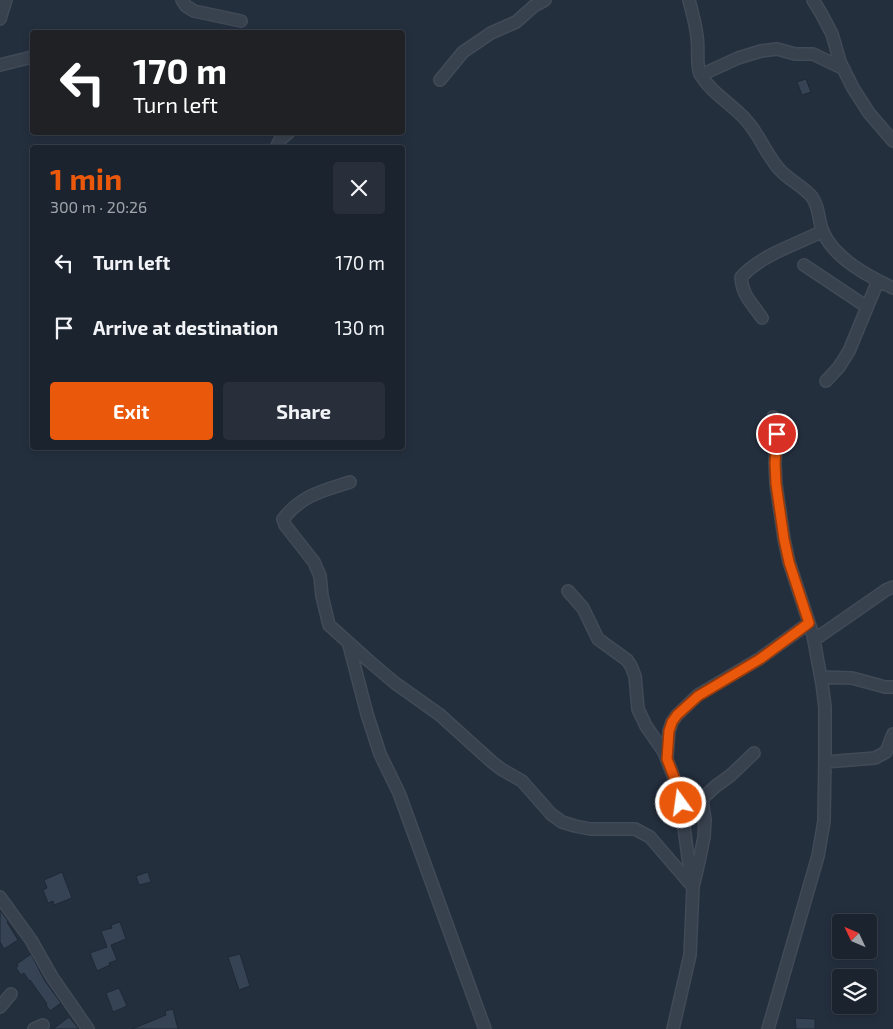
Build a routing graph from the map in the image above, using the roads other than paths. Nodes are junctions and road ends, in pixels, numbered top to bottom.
1 (6, 0) edge
2 (182, 0) edge
3 (689, 0) edge
4 (813, 0) edge
5 (539, 2) edge
6 (0, 19) edge
7 (242, 21) dead end
8 (30, 58) edge
9 (0, 65) edge
10 (844, 69) junction
11 (701, 75) junction
12 (440, 80) dead end
13 (286, 135) edge
14 (893, 141) edge
15 (278, 145) edge
16 (823, 231) junction
17 (804, 265) dead end
18 (878, 281) junction
19 (893, 288) edge
20 (867, 307) junction
21 (762, 318) dead end
22 (826, 381) dead end
23 (773, 417) dead end
24 (350, 482) dead end
25 (893, 587) edge
26 (568, 591) dead end
27 (809, 623) junction
28 (814, 640) junction
29 (349, 644) junction
30 (821, 677) junction
31 (893, 687) edge
32 (893, 694) edge
33 (893, 734) edge
34 (754, 753) dead end
35 (667, 759) junction
36 (825, 762) junction
37 (692, 888) junction
38 (0, 897) edge
39 (11, 994) dead end
40 (0, 1007) edge
41 (88, 1029) edge
42 (485, 1029) edge
43 (673, 1029) edge
44 (768, 1029) edge

1 - 6 street
2 - 7 street
3 - 11 street
4 - 10 street
5 - 12 street
8 - 9 street
10 - 11 street
10 - 14 street
11 - 16 street
13 - 15 street
16 - 18 street
16 - 21 street
17 - 20 street
18 - 19 street
18 - 20 street
20 - 22 street
23 - 27 street
24 - 29 street
25 - 28 street
26 - 35 street
27 - 28 street
27 - 35 street
28 - 30 street
29 - 37 street
29 - 42 street
30 - 31 street
30 - 36 street
31 - 32 street
33 - 36 street
34 - 37 street
35 - 37 street
36 - 44 street
37 - 43 street
38 - 41 street
39 - 40 street

